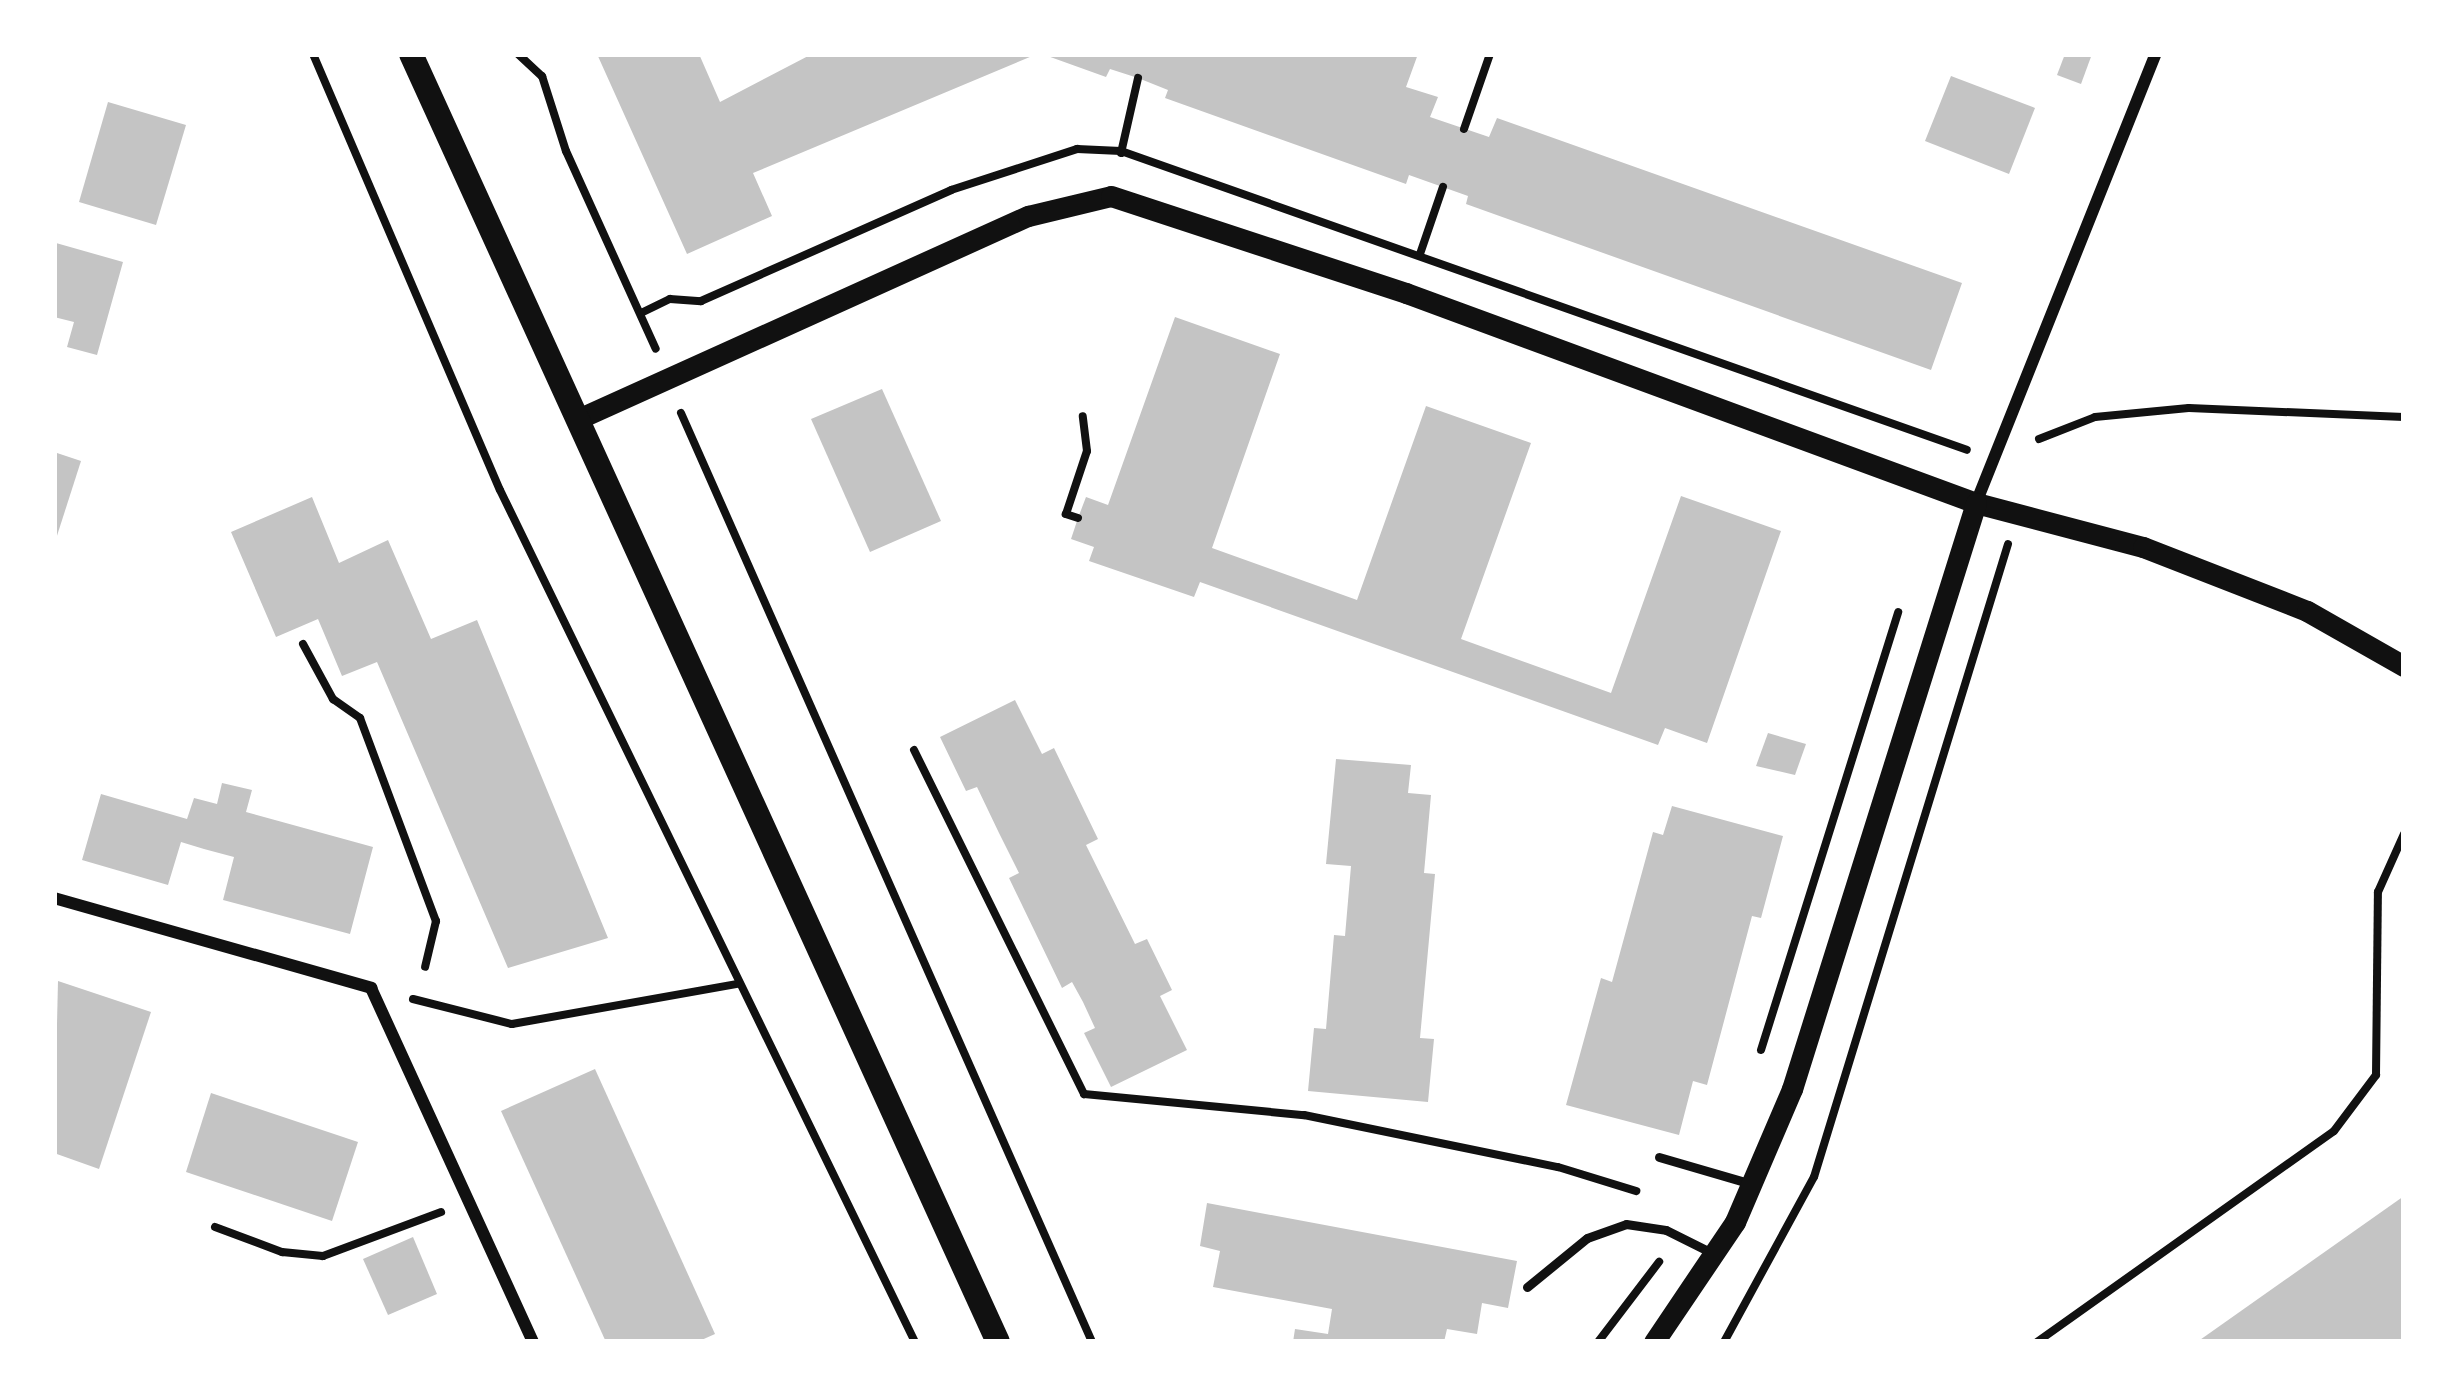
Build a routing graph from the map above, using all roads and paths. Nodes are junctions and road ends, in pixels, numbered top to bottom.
1 (313, 54) edge
2 (411, 54) edge
3 (518, 54) edge
4 (1490, 54) edge
5 (2156, 54) edge
6 (1138, 78) dead end
7 (1464, 129) dead end
8 (1121, 151) junction
9 (1443, 187) dead end
10 (1111, 196) junction
11 (1420, 254) junction
12 (1406, 293) junction
13 (641, 313) junction
14 (667, 376) junction
15 (1083, 416) dead end
16 (2404, 417) edge
17 (578, 419) junction
18 (1990, 469) junction
19 (1976, 503) junction
20 (2012, 513) junction
21 (1078, 518) dead end
22 (1903, 597) dead end
23 (303, 644) dead end
24 (2404, 666) edge
25 (914, 750) dead end
26 (2404, 834) edge
27 (54, 898) edge
28 (425, 967) dead end
29 (737, 984) junction
30 (370, 988) junction
31 (1754, 1074) dead end
32 (1659, 1157) dead end
33 (1752, 1184) junction
34 (1649, 1195) dead end
35 (466, 1203) junction
36 (215, 1227) dead end
37 (1678, 1236) junction
38 (1714, 1255) junction
39 (1527, 1287) dead end
40 (533, 1342) edge
41 (915, 1342) edge
42 (998, 1342) edge
43 (1092, 1342) edge
44 (1598, 1342) edge
45 (1654, 1342) edge
46 (1724, 1342) edge
47 (2037, 1342) edge

1 - 29 path
2 - 17 main road
3 - 13 path
4 - 7 path
5 - 18 street
6 - 8 path
8 - 10 path
8 - 11 path
8 - 13 path
9 - 11 path
10 - 12 street
10 - 14 street
11 - 12 path
11 - 18 path
12 - 19 street
13 - 14 path
14 - 17 street
14 - 43 path
15 - 21 path
16 - 18 path
17 - 42 main road
18 - 19 street
19 - 20 street
19 - 33 street
20 - 24 street
20 - 46 path
22 - 31 path
23 - 28 path
25 - 34 path
26 - 47 path
27 - 30 street
29 - 30 path
29 - 41 path
30 - 35 street
32 - 33 lane
33 - 38 street
35 - 36 path
35 - 40 street
37 - 38 lane
37 - 39 lane
37 - 44 path
38 - 45 street

